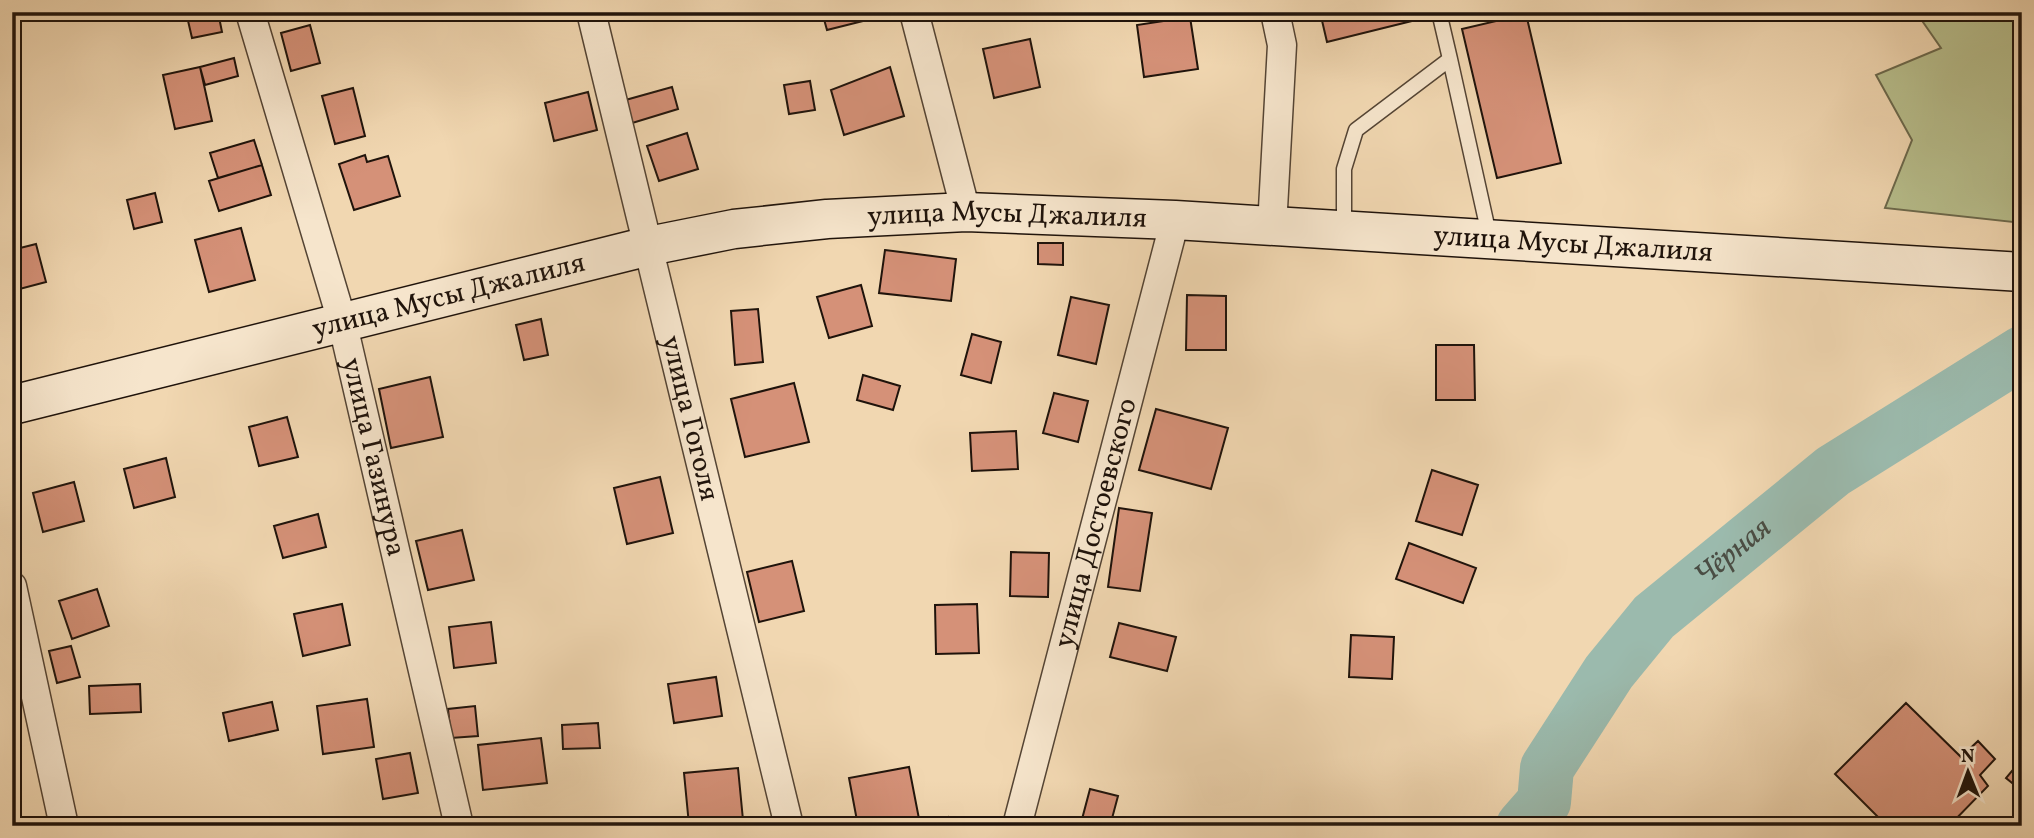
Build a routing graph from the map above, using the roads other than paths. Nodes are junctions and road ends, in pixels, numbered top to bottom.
1 (250, 12) edge
2 (592, 12) edge
3 (914, 12) edge
4 (1275, 12) edge
5 (1440, 12) edge
6 (1450, 59) junction
7 (966, 212) junction
8 (1175, 220) junction
9 (1272, 227) junction
10 (1344, 232) junction
11 (1490, 240) junction
12 (649, 246) junction
13 (2022, 272) edge
14 (342, 321) junction
15 (12, 405) edge
16 (12, 586) edge
17 (64, 826) edge
18 (459, 826) edge
19 (789, 826) edge
20 (1017, 826) edge

1 - 14 street, улица Газинура
2 - 12 street, улица Гоголя
3 - 7 street
4 - 9 street
5 - 6 lane
6 - 10 lane
6 - 11 lane
7 - 8 main road, улица Мусы Джалиля
7 - 12 main road, улица Мусы Джалиля
8 - 9 main road, улица Мусы Джалиля
8 - 20 street, улица Достоевского
9 - 10 main road, улица Мусы Джалиля
10 - 11 main road, улица Мусы Джалиля
11 - 13 main road, улица Мусы Джалиля
12 - 14 main road, улица Мусы Джалиля
12 - 19 street, улица Гоголя
14 - 15 main road, улица Мусы Джалиля
14 - 18 street, улица Газинура
16 - 17 street

